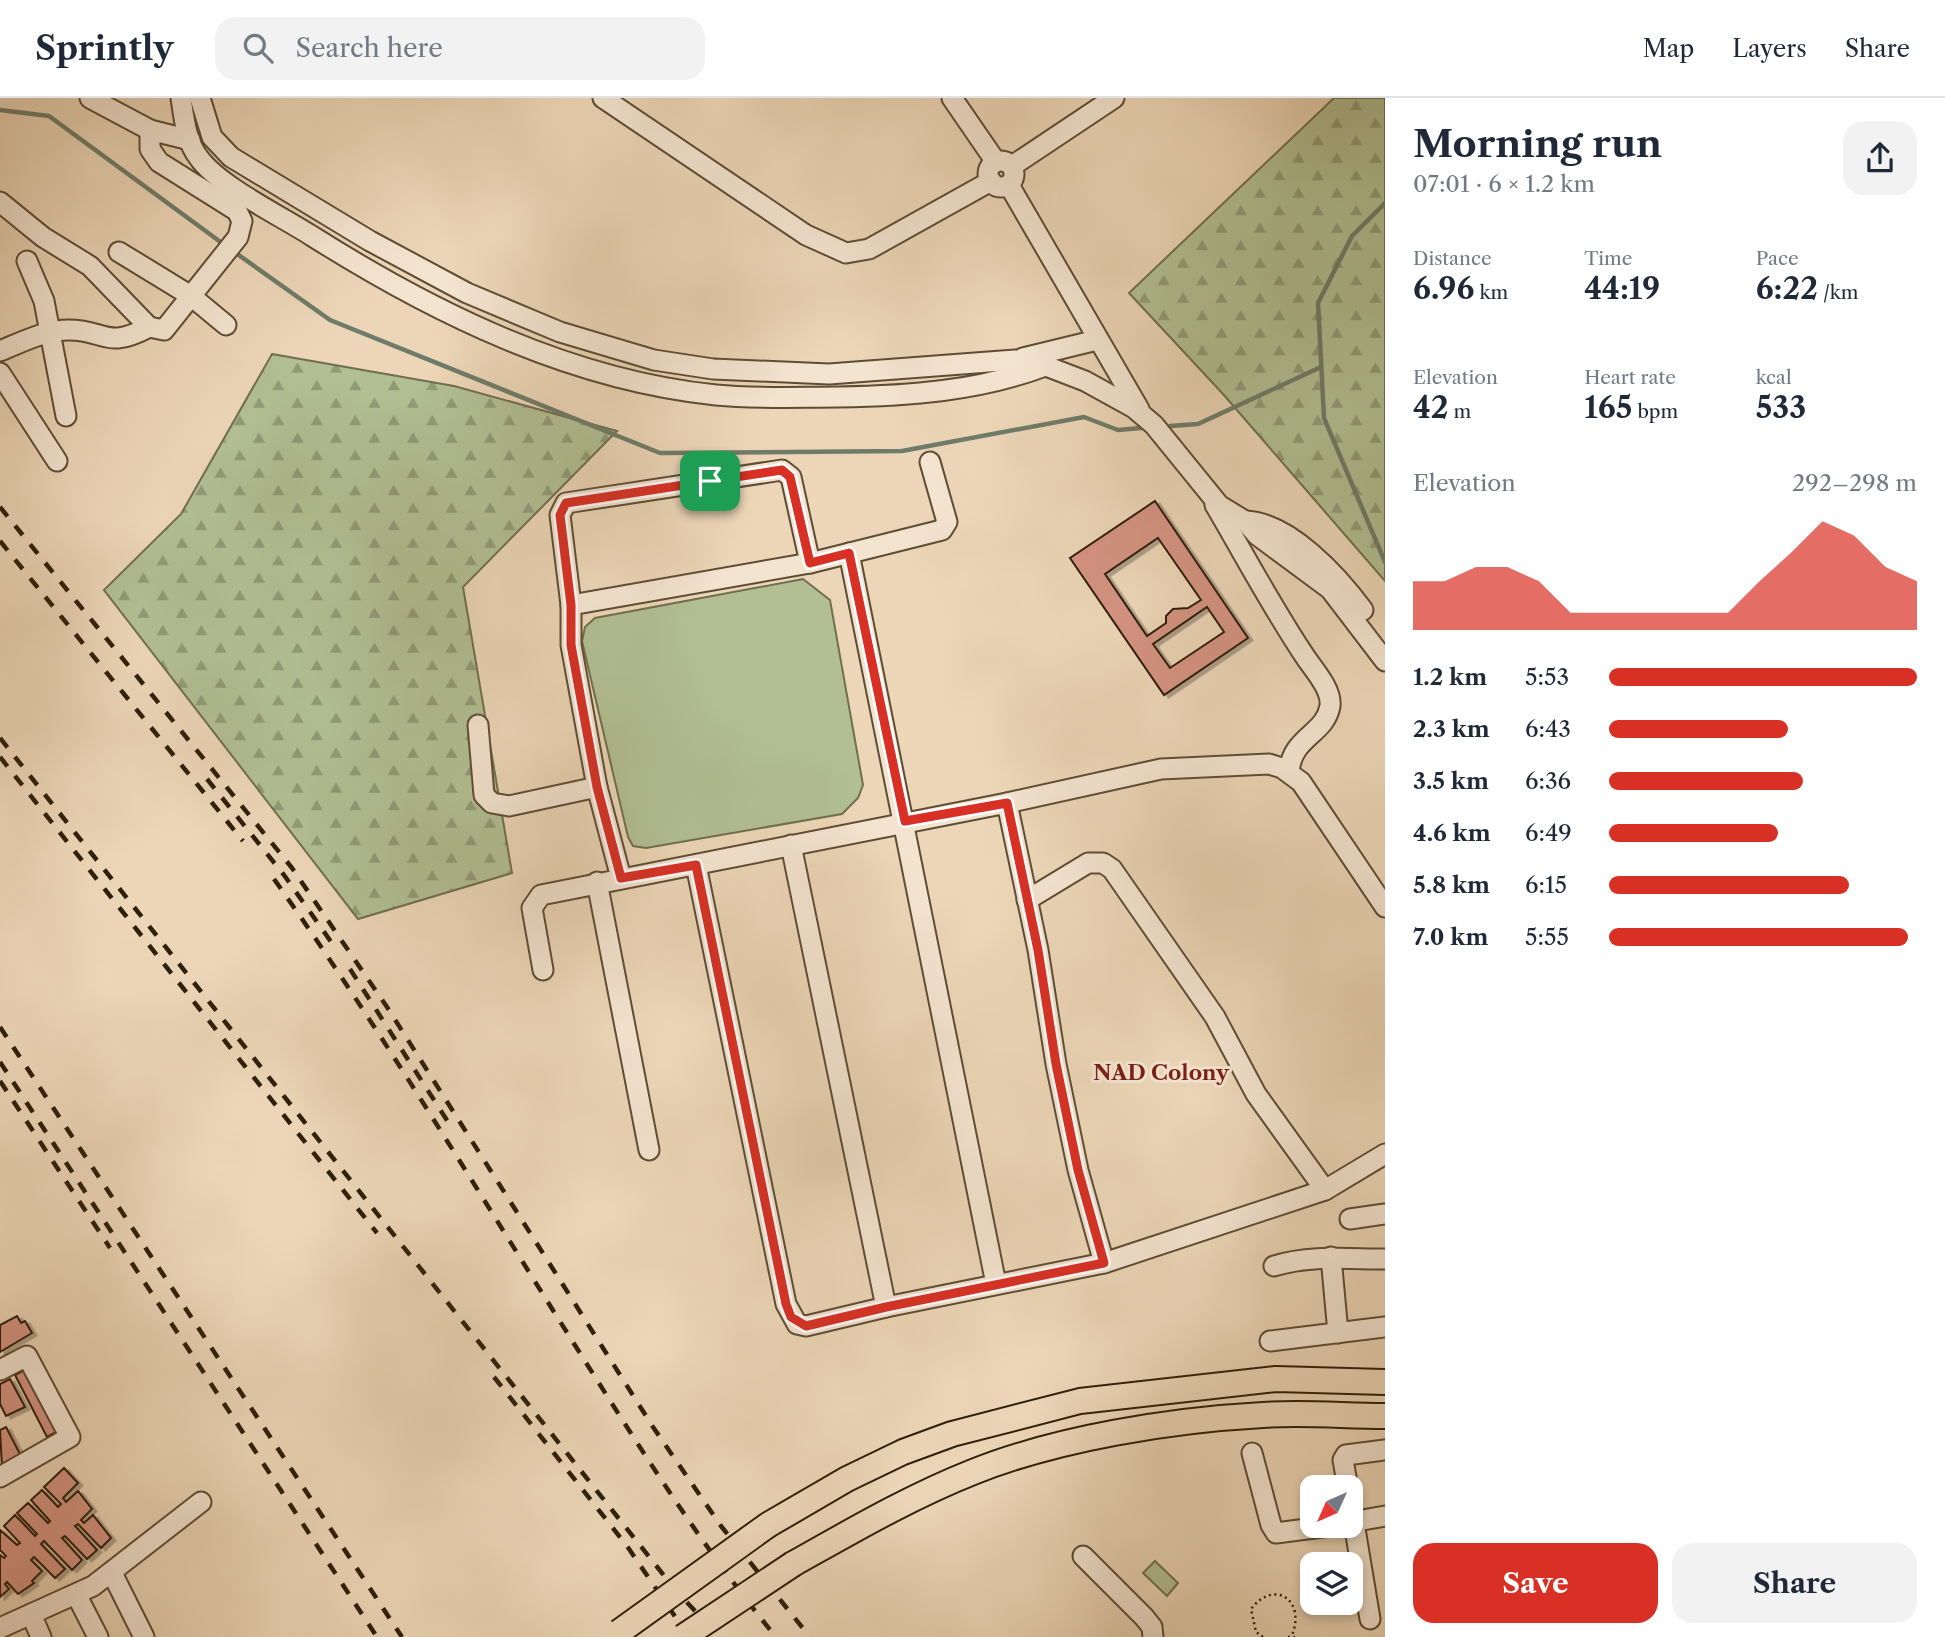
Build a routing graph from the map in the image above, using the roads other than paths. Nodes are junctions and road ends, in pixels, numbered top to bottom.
1 (90, 98) edge
2 (181, 98) edge
3 (200, 98) edge
4 (603, 98) edge
5 (952, 98) edge
6 (1114, 98) edge
7 (150, 130) junction
8 (190, 140) junction
9 (1002, 173) junction
10 (0, 202) edge
11 (119, 252) dead end
12 (27, 261) dead end
13 (191, 296) junction
14 (226, 325) dead end
15 (149, 327) junction
16 (48, 333) junction
17 (1097, 340) junction
18 (0, 351) edge
19 (1015, 360) junction
20 (1046, 366) junction
21 (0, 373) edge
22 (66, 416) dead end
23 (1143, 416) junction
24 (57, 461) dead end
25 (930, 463) dead end
26 (1209, 495) junction
27 (1245, 521) junction
28 (849, 553) junction
29 (810, 563) junction
30 (571, 605) junction
31 (1385, 640) edge
32 (1385, 661) edge
33 (478, 725) dead end
34 (1289, 772) junction
35 (597, 787) junction
36 (1007, 803) junction
37 (905, 821) junction
38 (791, 845) junction
39 (696, 865) junction
40 (621, 878) junction
41 (597, 882) junction
42 (1027, 900) junction
43 (1385, 907) edge
44 (543, 970) dead end
45 (649, 1150) dead end
46 (1385, 1154) edge
47 (1325, 1190) junction
48 (1385, 1214) edge
49 (1350, 1219) dead end
50 (1331, 1257) junction
51 (1385, 1259) edge
52 (1104, 1263) junction
53 (1274, 1266) dead end
54 (996, 1284) junction
55 (886, 1307) junction
56 (1385, 1327) edge
57 (1338, 1333) junction
58 (1270, 1341) dead end
59 (0, 1370) edge
60 (1385, 1382) edge
61 (1385, 1416) edge
62 (1385, 1450) edge
63 (1252, 1453) dead end
64 (1346, 1475) edge
65 (0, 1477) edge
66 (201, 1502) dead end
67 (1363, 1516) edge
68 (1385, 1516) edge
69 (1300, 1530) edge
70 (1356, 1538) edge
71 (1083, 1556) dead end
72 (111, 1573) junction
73 (76, 1594) junction
74 (31, 1614) junction
75 (1370, 1619) dead end
76 (0, 1628) edge
77 (615, 1634) edge
78 (41, 1637) edge
79 (98, 1637) edge
80 (144, 1637) edge
81 (683, 1637) edge
82 (1153, 1637) edge

1 - 7 street
2 - 8 street
3 - 19 street
4 - 9 street
5 - 9 street
6 - 9 street
7 - 8 street
7 - 13 street
8 - 20 street
9 - 17 street
10 - 15 street
11 - 13 street
12 - 16 street
13 - 14 street
13 - 15 street
15 - 16 street
16 - 18 street
16 - 22 street
17 - 19 street
17 - 23 street
19 - 20 street
20 - 23 street
21 - 24 street
23 - 26 street
25 - 28 street
26 - 27 street
26 - 34 street
27 - 31 street
27 - 32 street
28 - 29 street
28 - 37 street
29 - 30 street
29 - 30 street
30 - 35 street
33 - 35 street
34 - 36 street
34 - 43 street
35 - 40 street
36 - 37 street
36 - 42 street
37 - 38 street
37 - 54 street
38 - 39 street
38 - 55 street
39 - 40 street
39 - 55 street
40 - 41 street
41 - 44 street
41 - 45 street
42 - 47 street
42 - 52 street
46 - 47 street
47 - 52 street
48 - 49 street
50 - 51 street
50 - 53 street
50 - 57 street
52 - 54 street
54 - 55 street
56 - 57 street
57 - 58 street
59 - 65 street
60 - 77 main road, bridge
61 - 81 main road, bridge
62 - 64 street
63 - 69 street
66 - 72 street
67 - 68 street
70 - 75 street
71 - 82 street
72 - 73 street
72 - 80 street
73 - 74 street
73 - 79 street
74 - 76 street
74 - 78 street

